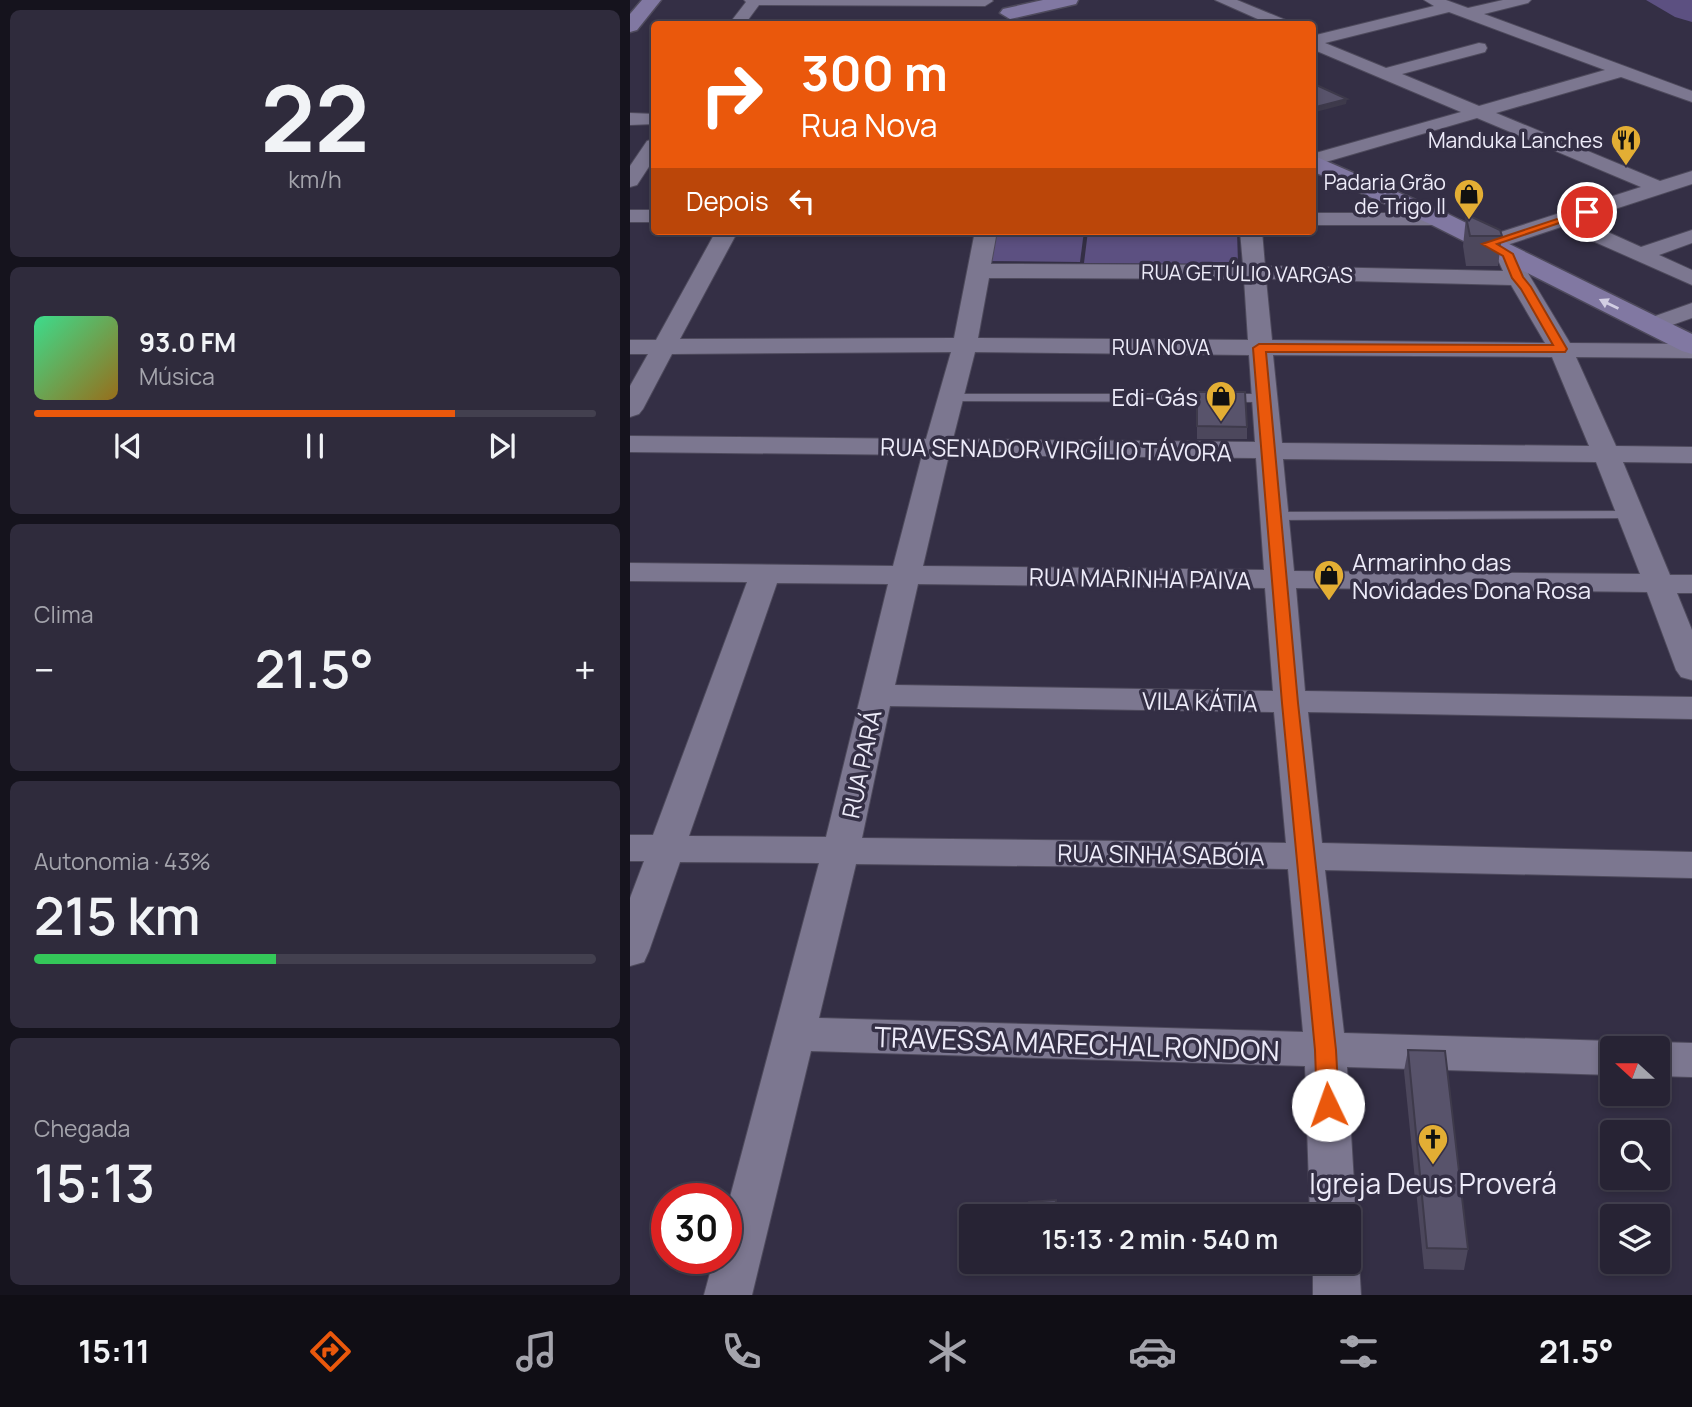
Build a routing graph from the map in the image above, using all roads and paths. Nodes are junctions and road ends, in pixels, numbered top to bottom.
1 (652, 0) edge
2 (753, 0) edge
3 (984, 0) edge
4 (1069, 0) edge
5 (1206, 0) edge
6 (1223, 0) edge
7 (1432, 0) edge
8 (1522, 0) edge
9 (848, 6) edge
10 (947, 7) edge
11 (1450, 7) junction
12 (1479, 7) edge
13 (1010, 13) junction
14 (739, 21) edge
15 (1027, 21) edge
16 (1256, 21) edge
17 (1275, 21) edge
18 (630, 26) edge
19 (1316, 41) edge
20 (1316, 44) edge
21 (1479, 48) dead end
22 (1622, 71) junction
23 (1386, 73) junction
24 (1692, 97) edge
25 (1480, 111) junction
26 (630, 120) edge
27 (651, 120) edge
28 (651, 150) edge
29 (1316, 164) edge
30 (1316, 164) edge
31 (1692, 177) edge
32 (630, 181) edge
33 (1660, 188) junction
34 (651, 215) edge
35 (630, 216) edge
36 (1316, 219) edge
37 (1439, 219) junction
38 (1563, 220) junction
39 (725, 235) edge
40 (985, 235) edge
41 (1251, 235) edge
42 (1692, 236) edge
43 (1641, 254) junction
44 (1504, 259) junction
45 (977, 271) junction
46 (1254, 272) junction
47 (1692, 278) edge
48 (1692, 310) edge
49 (1653, 325) junction
50 (965, 345) junction
51 (1692, 345) edge
52 (630, 347) edge
53 (666, 347) junction
54 (1259, 348) junction
55 (1561, 349) junction
56 (1692, 351) edge
57 (952, 398) junction
58 (1264, 398) junction
59 (630, 409) edge
60 (630, 444) edge
61 (937, 448) junction
62 (1269, 453) junction
63 (1604, 454) junction
64 (1692, 455) edge
65 (1630, 515) junction
66 (1274, 516) junction
67 (630, 572) edge
68 (765, 573) junction
69 (906, 575) junction
70 (1279, 580) junction
71 (1659, 584) junction
72 (1692, 584) edge
73 (1692, 670) edge
74 (876, 695) junction
75 (1290, 703) junction
76 (1692, 708) edge
77 (630, 848) edge
78 (667, 849) junction
79 (841, 850) junction
80 (1307, 856) junction
81 (1692, 865) edge
82 (630, 951) edge
83 (794, 1034) junction
84 (1325, 1050) junction
85 (1600, 1058) edge
86 (1670, 1059) edge
87 (1692, 1060) edge
88 (1332, 1204) edge
89 (1336, 1274) edge
90 (728, 1295) edge
91 (1337, 1295) edge

1 - 18 main road
2 - 9 street
2 - 14 street
3 - 10 street
3 - 13 main road
4 - 13 main road
5 - 16 street
6 - 17 street
7 - 11 street
8 - 12 street
9 - 10 street
11 - 12 street
11 - 19 street
12 - 22 street
13 - 15 main road
20 - 23 street
21 - 23 street
22 - 24 street
22 - 25 street
23 - 25 street
25 - 29 street
25 - 33 street
26 - 27 street
28 - 32 street
30 - 37 main road
31 - 33 street, RUA GETÚLIO VARGAS
33 - 38 street, RUA GETÚLIO VARGAS
34 - 35 street
36 - 37 street
37 - 44 main road
38 - 43 street
38 - 44 street, RUA GETÚLIO VARGAS
39 - 53 street
40 - 45 street, RUA PARÁ
41 - 46 street
42 - 43 street
43 - 47 street
44 - 46 street, RUA GETÚLIO VARGAS
49 -> 44 main road
44 - 55 street
45 - 46 street, RUA GETÚLIO VARGAS
45 - 50 street, RUA PARÁ
46 - 54 street
48 - 49 street
49 - 51 main road
50 - 53 street, RUA NOVA
50 - 54 street, RUA NOVA
50 - 57 street, RUA PARÁ
52 - 53 street, RUA NOVA
53 - 59 street
54 - 55 street, RUA NOVA
54 - 58 street
55 - 56 street, RUA NOVA
55 - 63 street
57 - 58 lane
57 - 61 street, RUA PARÁ
58 - 62 street
60 - 61 street, RUA SENADOR VIRGÍLIO TÁVORA
61 - 62 street, RUA SENADOR VIRGÍLIO TÁVORA
61 - 69 street, RUA PARÁ
62 - 63 street, RUA SENADOR VIRGÍLIO TÁVORA
62 - 66 street
63 - 64 street, RUA SENADOR VIRGÍLIO TÁVORA
63 - 65 street
65 - 66 lane
65 - 71 street
66 - 70 street
67 - 68 street, RUA MARINHA PAIVA
68 - 69 street, RUA MARINHA PAIVA
68 - 78 street
69 - 70 street, RUA MARINHA PAIVA
69 - 74 street, RUA PARÁ
70 - 71 street, RUA MARINHA PAIVA
70 - 75 street
71 - 72 street, RUA MARINHA PAIVA
71 - 73 street
74 - 75 street, VILA KÁTIA
74 - 79 street, RUA PARÁ
75 - 76 street, VILA KÁTIA
75 - 80 street
77 - 78 street, RUA SINHÁ SABÓIA
78 - 79 street, RUA SINHÁ SABÓIA
78 - 82 street
79 - 80 street, RUA SINHÁ SABÓIA
79 - 83 street, RUA PARÁ
80 - 81 street, RUA SINHÁ SABÓIA
80 - 84 street
83 - 84 street, TRAVESSA MARECHAL RONDON
83 - 90 street, RUA PARÁ
84 - 85 street, TRAVESSA MARECHAL RONDON
84 - 88 street
86 - 87 street
89 - 91 street

